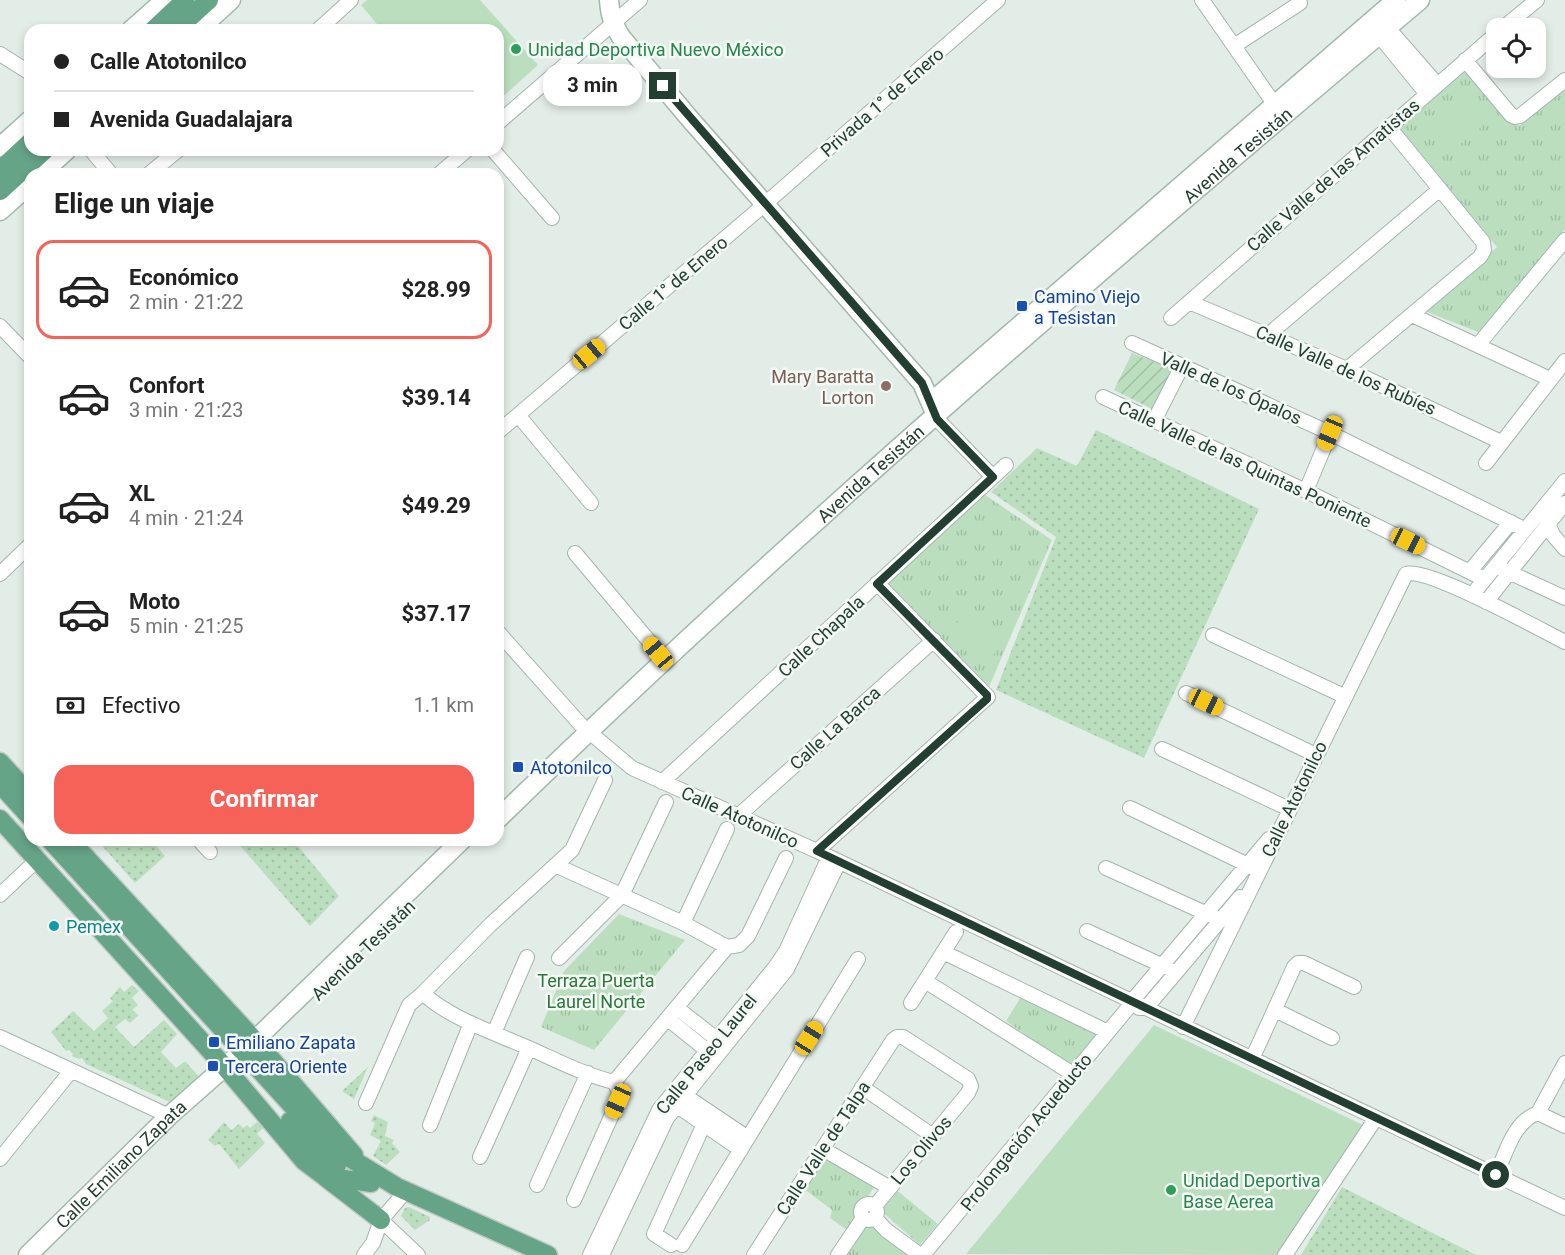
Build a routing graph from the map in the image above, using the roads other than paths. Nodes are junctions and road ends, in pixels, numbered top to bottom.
1 (165, 0) edge
2 (185, 0) edge
3 (209, 0) edge
4 (231, 0) edge
5 (351, 0) edge
6 (609, 0) edge
7 (640, 0) edge
8 (998, 0) edge
9 (1203, 0) edge
10 (1396, 0) edge
11 (1420, 0) edge
12 (1537, 0) edge
13 (1300, 3) dead end
14 (1515, 18) edge
15 (138, 24) edge
16 (159, 24) edge
17 (183, 24) edge
18 (205, 24) edge
19 (325, 24) edge
20 (613, 24) junction
21 (1378, 26) junction
22 (1486, 42) edge
23 (1234, 46) junction
24 (0, 54) edge
25 (1465, 60) junction
26 (24, 69) edge
27 (1565, 80) edge
28 (1432, 89) junction
29 (1275, 105) junction
30 (504, 118) edge
31 (24, 125) edge
32 (1389, 127) junction
33 (0, 147) edge
34 (24, 148) edge
35 (38, 156) edge
36 (60, 156) edge
37 (96, 156) edge
38 (171, 156) edge
39 (460, 156) edge
40 (498, 156) edge
41 (25, 168) edge
42 (48, 168) edge
43 (106, 168) edge
44 (156, 168) edge
45 (446, 168) edge
46 (24, 169) edge
47 (0, 170) edge
48 (24, 189) edge
49 (1440, 189) junction
50 (0, 191) edge
51 (765, 204) junction
52 (0, 211) edge
53 (552, 218) dead end
54 (1565, 240) edge
55 (1189, 302) junction
56 (1412, 315) junction
57 (1171, 318) dead end
58 (0, 326) edge
59 (1268, 334) junction
60 (1132, 343) dead end
61 (1478, 345) junction
62 (24, 351) edge
63 (1565, 361) edge
64 (1182, 366) junction
65 (1347, 369) junction
66 (1550, 379) junction
67 (1103, 397) dead end
68 (933, 409) junction
69 (518, 415) junction
70 (1154, 421) junction
71 (504, 427) edge
72 (1330, 433) junction
73 (1501, 442) junction
74 (1486, 463) dead end
75 (1006, 465) dead end
76 (993, 477) junction
77 (1565, 481) edge
78 (1306, 491) junction
79 (591, 502) dead end
80 (1565, 503) edge
81 (1544, 506) junction
82 (1511, 522) junction
83 (1548, 524) junction
84 (1524, 529) junction
85 (1565, 549) edge
86 (24, 551) edge
87 (575, 553) dead end
88 (1495, 566) junction
89 (1470, 571) junction
90 (1509, 572) junction
91 (0, 574) edge
92 (1484, 579) junction
93 (877, 584) junction
94 (1472, 595) junction
95 (1565, 598) edge
96 (1486, 602) junction
97 (1213, 635) dead end
98 (504, 639) edge
99 (934, 640) junction
100 (1565, 642) edge
101 (658, 653) junction
102 (1186, 693) dead end
103 (1344, 696) junction
104 (584, 728) junction
105 (1162, 748) dead end
106 (1316, 754) junction
107 (0, 762) edge
108 (605, 780) dead end
109 (662, 782) junction
110 (0, 784) edge
111 (24, 788) edge
112 (0, 801) edge
113 (504, 801) edge
114 (666, 802) dead end
115 (1130, 808) dead end
116 (1289, 809) junction
117 (24, 810) edge
118 (504, 813) edge
119 (737, 816) junction
120 (0, 819) edge
121 (24, 827) edge
122 (727, 829) dead end
123 (24, 846) edge
124 (24, 846) edge
125 (42, 846) edge
126 (55, 846) edge
127 (75, 846) edge
128 (205, 846) edge
129 (456, 846) edge
130 (470, 846) edge
131 (210, 852) dead end
132 (828, 857) junction
133 (786, 858) dead end
134 (37, 860) junction
135 (555, 865) junction
136 (1106, 868) dead end
137 (1254, 870) junction
138 (0, 895) edge
139 (622, 895) junction
140 (1206, 913) junction
141 (1221, 920) junction
142 (683, 923) junction
143 (1088, 931) dead end
144 (956, 932) dead end
145 (727, 947) junction
146 (943, 952) junction
147 (526, 957) dead end
148 (559, 958) dead end
149 (858, 958) dead end
150 (1162, 965) junction
151 (1177, 972) junction
152 (925, 981) junction
153 (1354, 987) dead end
154 (423, 993) junction
155 (911, 1003) dead end
156 (1130, 1005) junction
157 (677, 1008) junction
158 (1146, 1008) junction
159 (1275, 1010) junction
160 (668, 1019) junction
161 (471, 1023) junction
162 (1183, 1027) junction
163 (1108, 1032) junction
164 (494, 1033) junction
165 (0, 1037) edge
166 (1332, 1038) dead end
167 (721, 1042) junction
168 (529, 1048) junction
169 (712, 1054) junction
170 (239, 1059) junction
171 (1252, 1059) junction
172 (1565, 1063) edge
173 (71, 1071) junction
174 (588, 1073) junction
175 (1073, 1074) junction
176 (614, 1082) junction
177 (862, 1087) junction
178 (968, 1094) joint
179 (676, 1097) junction
180 (366, 1103) dead end
181 (1538, 1113) junction
182 (169, 1116) junction
183 (708, 1118) junction
184 (1376, 1118) junction
185 (430, 1125) dead end
186 (1565, 1126) edge
187 (933, 1136) junction
188 (744, 1144) junction
189 (823, 1149) junction
190 (480, 1157) dead end
191 (0, 1159) edge
192 (1496, 1175) junction
193 (324, 1176) junction
194 (371, 1183) junction
195 (537, 1185) dead end
196 (890, 1188) junction
197 (401, 1189) junction
198 (574, 1200) dead end
199 (1565, 1208) edge
200 (871, 1214) junction
201 (381, 1220) junction
202 (28, 1255) edge
203 (364, 1255) edge
204 (418, 1255) edge
205 (548, 1255) edge
206 (590, 1255) edge
207 (602, 1255) edge
208 (754, 1255) edge
209 (838, 1255) edge
210 (922, 1255) edge
211 (1286, 1255) edge

1 - 15 street
2 - 16 main road
3 - 17 main road
4 - 18 street
5 - 19 street
6 - 20 street
7 - 20 street
8 - 51 street, Privada 1° de Enero
9 - 23 street
10 - 21 street, Avenida Tesistán
11 - 21 street, Avenida Tesistán
12 - 14 street
13 - 23 street
20 - 30 street
20 - 51 street
21 - 28 street
21 - 29 street, Avenida Tesistán
21 - 68 street, Avenida Tesistán
22 - 25 street, Calle Valle de las Amatistas
23 - 29 street
24 - 26 street
25 - 27 street
25 - 28 street, Calle Valle de las Amatistas
28 - 32 street, Calle Valle de las Amatistas
29 - 68 street, Avenida Tesistán
31 - 33 street
32 - 49 street
32 - 55 street, Calle Valle de las Amatistas
34 - 47 main road
35 - 41 main road
36 - 42 street
37 - 43 street
38 - 44 street
39 - 45 street
40 - 53 street
46 - 50 main road
48 - 52 street
49 - 56 street
49 - 59 street
51 - 68 street
51 - 69 street, Calle 1° de Enero
54 - 61 street
55 - 57 street, Calle Valle de las Amatistas
55 - 59 street, Calle Valle de los Rubíes
56 - 61 street
56 - 65 street
58 - 62 street
59 - 65 street, Calle Valle de los Rubíes
60 - 64 street, Valle de los Ópalos
61 - 66 street
63 - 66 street
64 - 70 street
64 - 72 street, Valle de los Ópalos
65 - 73 street, Calle Valle de los Rubíes
66 - 73 street
67 - 70 street, Calle Valle de las Quintas Poniente
68 - 76 street
68 - 101 street, Avenida Tesistán
68 - 104 street, Avenida Tesistán
69 - 71 street, Calle 1° de Enero
69 - 79 street
70 - 78 street, Calle Valle de las Quintas Poniente
72 - 78 street
72 - 82 street, Valle de los Ópalos
73 - 74 street
75 - 76 street, Calle Chapala
76 - 93 street, Calle Chapala
77 - 81 street
78 - 89 street, Calle Valle de las Quintas Poniente
80 - 83 street
81 - 83 street
81 - 84 street
82 - 84 street, Valle de los Ópalos
82 - 89 street
83 - 85 street
83 - 90 street
84 - 88 street
86 - 91 street
87 - 101 street
88 - 90 street
88 - 92 street
89 - 92 street, Calle Valle de las Quintas Poniente
90 - 95 street
90 - 96 street
92 - 94 street
93 - 99 street
93 - 109 street, Calle Chapala
94 - 96 street
94 - 103 street, Calle Atotonilco
96 - 100 street
97 - 103 street
98 - 104 street, Calle Atotonilco
99 - 119 street, Calle La Barca
99 - 132 street
101 - 104 street, Avenida Tesistán
102 - 106 street
103 - 106 street, Calle Atotonilco
104 - 109 street, Calle Atotonilco
104 - 113 street, Avenida Tesistán
104 - 118 street, Avenida Tesistán
105 - 116 street
106 - 116 street, Calle Atotonilco
107 - 111 main road
108 - 135 street
109 - 119 street, Calle Atotonilco
110 - 117 main road
112 - 121 main road
114 - 139 street
115 - 137 street
116 - 137 street, Calle Atotonilco
119 - 132 street, Calle Atotonilco
120 - 123 main road
122 - 142 street
124 - 134 main road
125 - 170 main road
126 - 170 main road
127 - 170 main road
128 - 131 street
129 - 170 street, Avenida Tesistán
130 - 170 street, Avenida Tesistán
132 - 156 street, Calle Atotonilco
132 - 167 street, Calle Paseo Laurel
133 - 145 street
134 - 138 street
134 - 170 main road
135 - 139 street
135 - 154 street
136 - 140 street
137 - 140 street, Prolongación Acueducto
137 - 141 street
137 - 162 street, Calle Atotonilco
139 - 142 street
139 - 148 street
140 - 141 street
140 - 150 street, Prolongación Acueducto
141 - 151 street
142 - 145 street
143 - 150 street
144 - 146 street
145 - 157 street
146 - 152 street
146 - 163 street
147 - 164 street
149 - 188 street
150 - 151 street
150 - 156 street, Prolongación Acueducto
151 - 158 street
152 - 155 street
152 - 175 street
153 - 159 street
154 - 161 street
154 - 180 street
156 - 158 street
156 - 163 street, Prolongación Acueducto
157 - 160 street
157 - 167 street
158 - 162 street
159 - 166 street
159 - 171 street
160 - 169 street
160 - 176 street
161 - 164 street
161 - 185 street
162 - 171 street
163 - 175 street, Prolongación Acueducto
164 - 168 street
165 - 173 street
167 - 169 street, Calle Paseo Laurel
168 - 174 street
168 - 190 street
169 - 179 street, Calle Paseo Laurel
170 - 182 street, Calle Emiliano Zapata
170 - 193 main road
170 - 194 main road
170 - 197 main road
171 - 184 street
172 - 181 street
173 - 182 street
173 - 191 street
174 - 176 street
174 - 195 street
175 - 210 street, Prolongación Acueducto
176 - 198 street
177 - 178 street, Calle Valle de Talpa
177 - 187 street
177 - 189 street, Calle Valle de Talpa
178 - 187 street, Los Olivos
179 - 183 street
179 - 206 street, Calle Paseo Laurel
179 - 207 street, Calle Paseo Laurel
181 - 186 street
181 - 192 street
182 - 202 street, Calle Emiliano Zapata
183 - 188 street
183 - 188 street
184 - 192 street
184 - 211 street
187 - 196 street, Los Olivos
189 - 196 street
189 - 208 street, Calle Valle de Talpa
192 - 199 street
193 - 194 main road
193 - 201 main road
194 - 197 main road
196 - 200 street, Los Olivos
197 - 201 street
197 - 205 main road
200 - 209 street, Los Olivos
200 - 210 street
201 - 203 street
201 - 204 street

